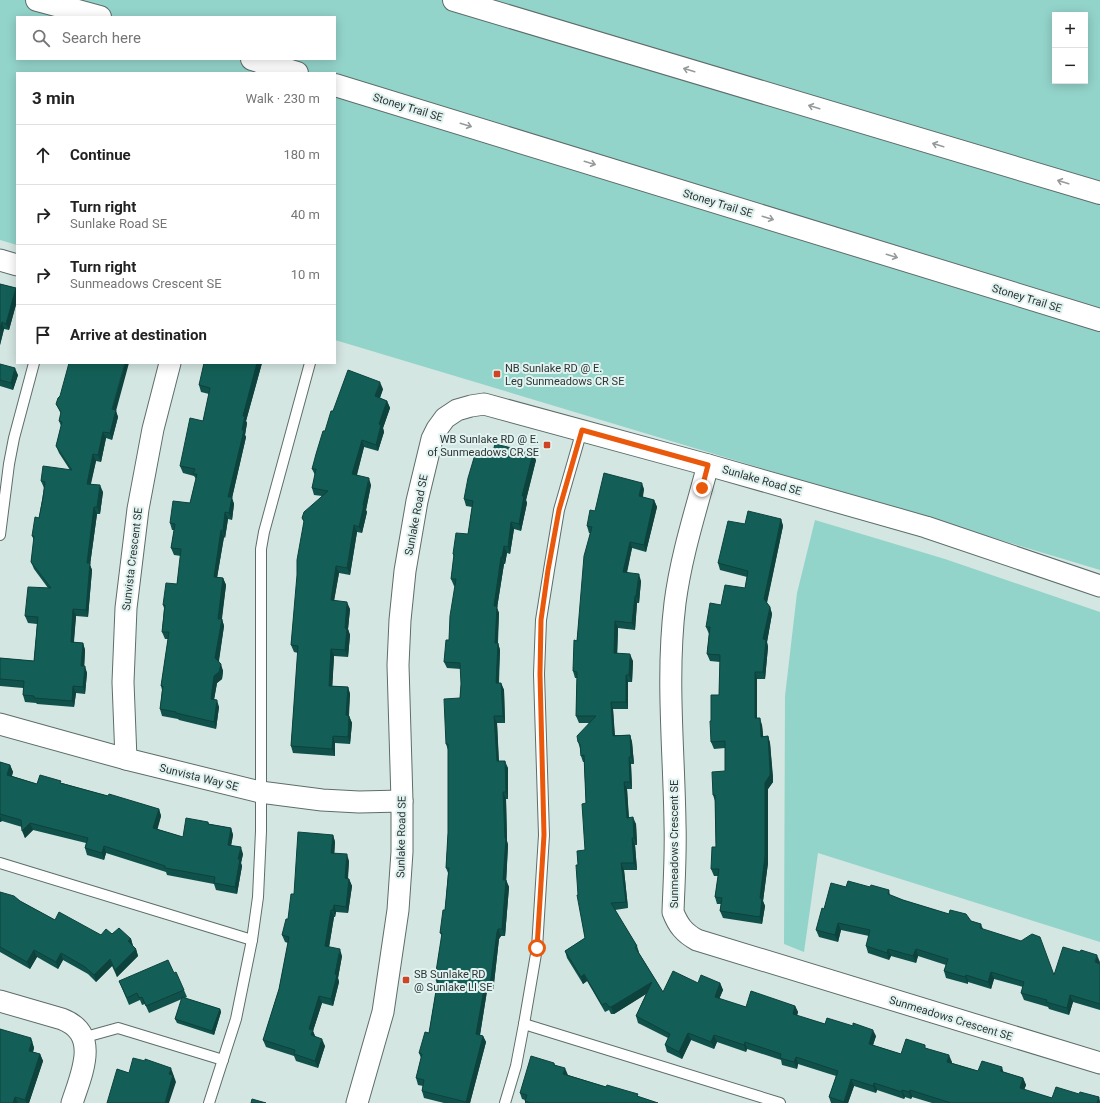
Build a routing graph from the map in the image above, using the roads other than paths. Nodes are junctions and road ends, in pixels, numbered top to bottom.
1 (37, 0) edge
2 (58, 0) edge
3 (454, 0) edge
4 (96, 16) edge
5 (111, 16) edge
6 (255, 60) edge
7 (294, 72) edge
8 (336, 85) edge
9 (1100, 193) edge
10 (0, 260) edge
11 (16, 265) edge
12 (1100, 320) edge
13 (34, 364) edge
14 (170, 364) edge
15 (310, 364) edge
16 (582, 430) junction
17 (708, 465) junction
18 (0, 535) edge
19 (1100, 586) edge
20 (0, 724) edge
21 (126, 759) junction
22 (260, 792) junction
23 (402, 801) junction
24 (0, 863) edge
25 (252, 940) junction
26 (0, 1001) edge
27 (524, 1024) junction
28 (82, 1038) junction
29 (223, 1060) junction
30 (1100, 1063) edge
31 (72, 1103) edge
32 (209, 1103) edge
33 (357, 1103) edge
34 (505, 1103) edge
35 (780, 1103) edge

1 - 4 highway
2 - 5 highway
9 -> 3 highway
6 - 7 highway
8 -> 12 highway, Stoney Trail SE
10 - 11 street
13 - 18 lane
14 - 21 street, Sunvista Crescent SE
15 - 22 lane
16 - 17 street, Sunlake Road SE
16 - 23 street, Sunlake Road SE
16 - 27 lane
17 - 19 street, Sunlake Road SE
17 - 30 street, Sunmeadows Crescent SE
20 - 21 street, Sunvista Way SE
21 - 22 street, Sunvista Way SE
22 - 23 street, Sunvista Way SE
22 - 25 lane
23 - 33 street, Sunlake Road SE
24 - 25 lane
25 - 29 lane
26 - 28 street
27 - 34 lane
27 - 35 lane
28 - 29 lane
28 - 31 street
29 - 32 lane

